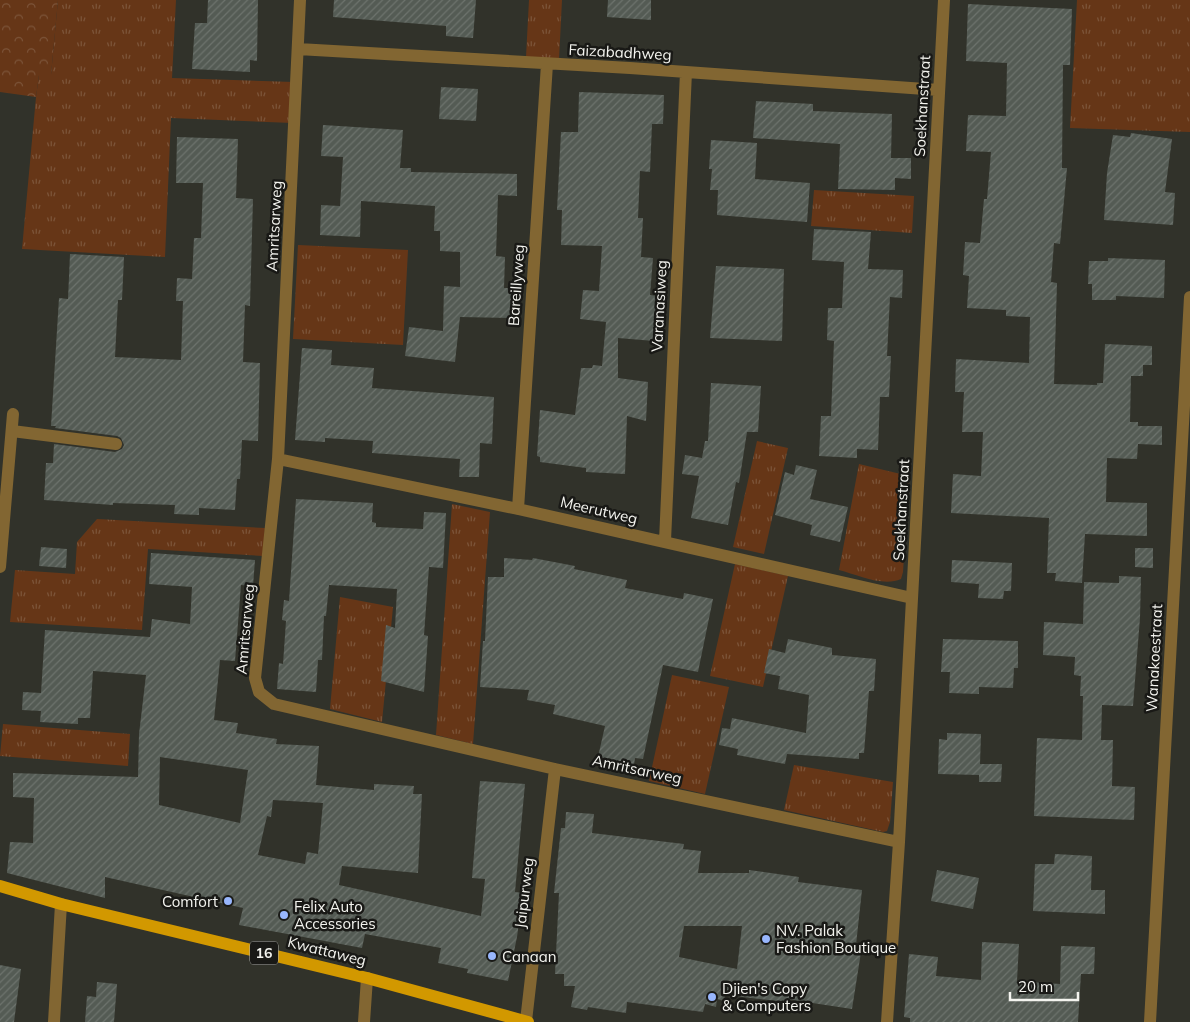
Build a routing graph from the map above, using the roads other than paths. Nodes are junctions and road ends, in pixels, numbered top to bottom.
1 (300, 0) edge
2 (944, 0) edge
3 (298, 48) junction
4 (547, 64) junction
5 (686, 72) junction
6 (939, 90) junction
7 (1190, 297) edge
8 (13, 414) dead end
9 (12, 431) junction
10 (116, 444) dead end
11 (278, 459) junction
12 (518, 508) junction
13 (665, 541) junction
14 (0, 567) edge
15 (912, 598) junction
16 (555, 769) junction
17 (899, 842) junction
18 (0, 886) edge
19 (61, 904) junction
20 (367, 978) junction
21 (54, 1022) edge
22 (364, 1022) edge
23 (527, 1022) edge
24 (887, 1022) edge
25 (1150, 1022) edge

1 - 3 street, Amritsarweg
2 - 6 street, Soekhanstraat
3 - 4 street, Faizabadhweg
3 - 11 street, Amritsarweg
4 - 5 street, Faizabadhweg
4 - 12 street, Bareillyweg
5 - 6 street, Faizabadhweg
5 - 13 street, Varanasiweg
6 - 15 street, Soekhanstraat
7 - 25 street, Wanakoestraat
8 - 9 street
9 - 10 street
9 - 14 street
11 - 12 street, Meerutweg
11 - 16 street, Amritsarweg
12 - 13 street, Meerutweg
13 - 15 street, Meerutweg
15 - 17 street, Soekhanstraat
16 - 17 street, Amritsarweg
16 - 23 street, Jaipurweg
17 - 24 street, Soekhanstraat
18 - 19 main road, Kwattaweg / 16
19 - 20 main road, Kwattaweg / 16
19 - 21 street
20 - 22 street
20 - 23 main road, Kwattaweg / 16

